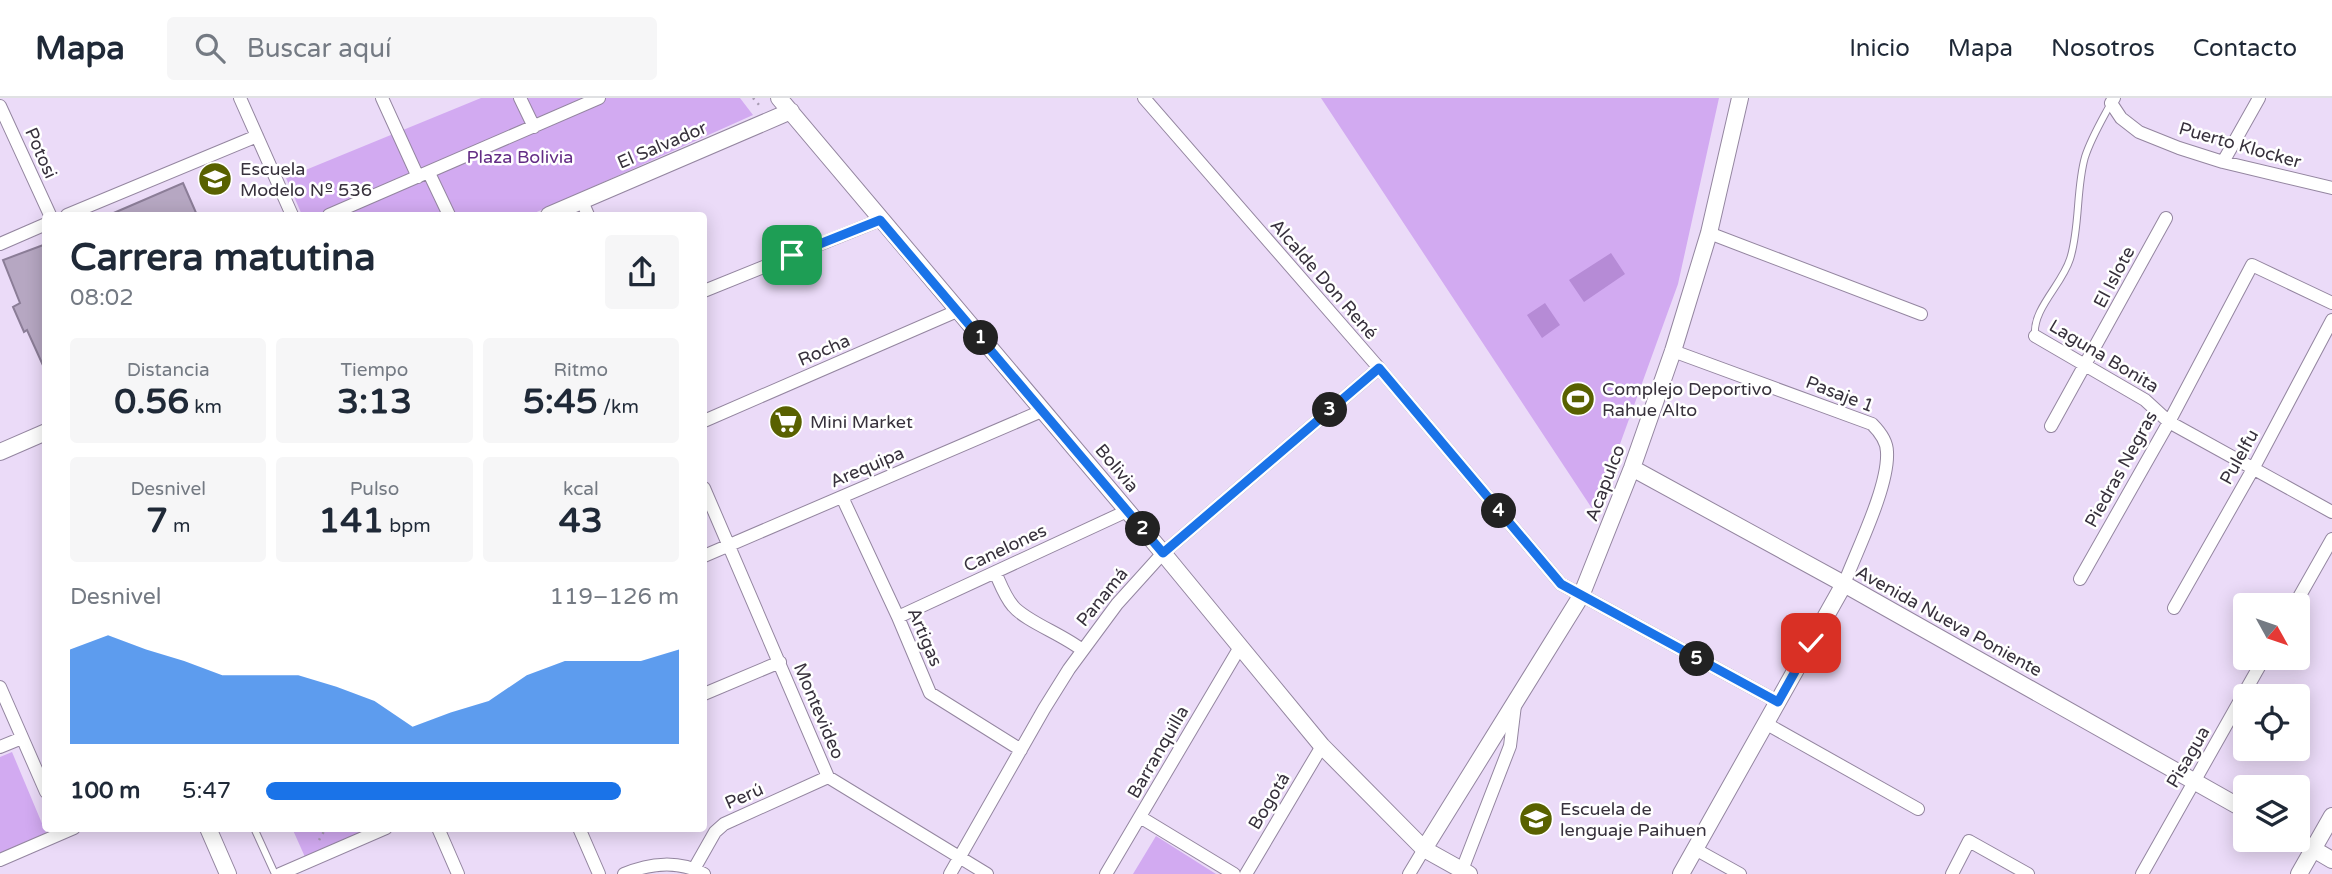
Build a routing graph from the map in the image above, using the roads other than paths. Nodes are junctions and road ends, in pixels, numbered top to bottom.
1 (240, 98) edge
2 (382, 98) edge
3 (520, 98) edge
4 (599, 98) edge
5 (779, 98) edge
6 (1144, 98) edge
7 (1740, 98) edge
8 (2259, 98) edge
9 (2113, 101) edge
10 (0, 106) edge
11 (791, 111) junction
12 (534, 127) junction
13 (257, 136) junction
14 (2223, 162) junction
15 (423, 175) junction
16 (2331, 186) edge
17 (585, 208) edge
18 (49, 212) edge
19 (74, 212) edge
20 (291, 212) edge
21 (337, 212) edge
22 (447, 212) edge
23 (564, 212) edge
24 (2166, 218) dead end
25 (880, 220) junction
26 (42, 227) edge
27 (1709, 233) junction
28 (0, 244) edge
29 (707, 290) edge
30 (2332, 303) edge
31 (957, 310) junction
32 (1921, 314) dead end
33 (2332, 320) edge
34 (2035, 336) joint
35 (1673, 351) junction
36 (2086, 366) junction
37 (1379, 368) junction
38 (1044, 410) junction
39 (707, 420) edge
40 (2169, 422) junction
41 (2051, 426) dead end
42 (42, 440) edge
43 (0, 452) edge
44 (1632, 468) junction
45 (2253, 469) junction
46 (707, 495) edge
47 (842, 497) junction
48 (1128, 511) junction
49 (2332, 512) edge
50 (2332, 539) edge
51 (729, 546) junction
52 (1163, 553) junction
53 (707, 555) edge
54 (995, 572) junction
55 (2080, 579) dead end
56 (1844, 583) junction
57 (2301, 593) edge
58 (1581, 596) junction
59 (2174, 608) dead end
60 (898, 617) junction
61 (1240, 647) junction
62 (1082, 650) junction
63 (780, 662) junction
64 (2257, 670) edge
65 (0, 687) edge
66 (707, 693) edge
67 (1778, 702) junction
68 (1515, 705) junction
69 (1765, 723) junction
70 (22, 737) junction
71 (1322, 746) junction
72 (0, 747) edge
73 (1021, 750) junction
74 (828, 777) junction
75 (2194, 781) junction
76 (42, 783) edge
77 (2233, 803) edge
78 (1918, 809) dead end
79 (2332, 816) edge
80 (1140, 817) junction
81 (60, 832) edge
82 (210, 832) edge
83 (256, 832) edge
84 (377, 832) edge
85 (440, 832) edge
86 (581, 832) edge
87 (2310, 847) edge
88 (1424, 849) junction
89 (1695, 849) junction
90 (2313, 849) junction
91 (959, 857) junction
92 (0, 860) edge
93 (2332, 860) edge
94 (699, 871) edge
95 (1466, 872) edge
96 (228, 874) edge
97 (275, 874) edge
98 (280, 874) edge
99 (458, 874) edge
100 (599, 874) edge
101 (624, 874) edge
102 (950, 874) edge
103 (987, 874) edge
104 (1106, 874) edge
105 (1234, 874) edge
106 (1246, 874) edge
107 (1409, 874) edge
108 (1681, 874) edge
109 (1740, 874) edge
110 (1952, 874) edge
111 (2028, 874) edge
112 (2142, 874) edge
113 (2299, 874) edge

1 - 13 street
2 - 15 street
3 - 12 street
4 - 12 street
5 - 11 street, Bolivia
6 - 37 street, Alcalde Don René
7 - 27 street, Acapulco
8 - 14 street
9 - 14 street, Puerto Klocker
9 - 34 lane, Laguna Bonita
10 - 18 street, Potosi
11 - 17 street, El Salvador
11 - 25 street, Bolivia
12 - 15 street
13 - 19 street
13 - 20 street
14 - 16 street, Puerto Klocker
15 - 21 street
15 - 22 street
17 - 23 street, El Salvador
24 - 36 street, El Islote
25 - 29 street
25 - 31 street, Bolivia
26 - 28 street
27 - 32 street
27 - 35 street, Acapulco
30 - 40 street, Piedras Negras
31 - 38 street, Bolivia
31 - 39 street, Rocha
33 - 45 street, Pulelfu
34 - 36 street, Laguna Bonita
35 - 44 street, Acapulco
35 - 56 street, Pasaje 1
36 - 40 street, Laguna Bonita
36 - 41 street, El Islote
37 - 52 street, Panamá
37 - 58 street, Alcalde Don René
38 - 47 street, Arequipa
38 - 48 street, Bolivia
40 - 45 street, Laguna Bonita
40 - 55 street, Piedras Negras
42 - 43 street
44 - 56 street, Avenida Nueva Poniente
44 - 58 street, Acapulco
45 - 49 street, Laguna Bonita
45 - 59 street, Pulelfu
46 - 51 street, Montevideo
47 - 51 street, Arequipa
47 - 60 street, Artigas
48 - 52 street, Bolivia
48 - 54 street, Canelones
50 - 57 street
51 - 53 street, Arequipa
51 - 63 street, Montevideo
52 - 61 street, Bolivia
52 - 62 street, Panamá
54 - 60 street, Canelones
54 - 62 street
56 - 67 street
56 - 75 street, Avenida Nueva Poniente
58 - 67 street, Alcalde Don René
58 - 68 street, Acapulco
60 - 73 street, Artigas
61 - 71 street, Bolivia
61 - 80 street, Barranquilla
62 - 73 street, Panamá
63 - 66 street
63 - 74 street, Montevideo
64 - 75 street, Pisagua
65 - 70 street
67 - 69 street
68 - 88 street, Acapulco
68 - 95 street, Acapulco
69 - 78 street
69 - 89 street
70 - 72 street
70 - 76 street
71 - 88 street, Bolivia
71 - 106 street, Bogotá
73 - 91 street, Panamá
74 - 91 street, Montevideo
74 - 94 street, Perú
75 - 77 street, Avenida Nueva Poniente
75 - 112 street, Pisagua
79 - 90 street
80 - 104 street, Barranquilla
80 - 105 street
81 - 92 street
82 - 96 street
83 - 97 lane
84 - 98 street
85 - 99 street
86 - 100 street
87 - 90 street
88 - 95 street, Bolivia
88 - 107 street, Acapulco
89 - 108 street
89 - 109 street
90 - 93 street
90 - 113 street
91 - 102 street, Panamá
91 - 103 street, Montevideo
94 - 101 street
110 - 111 street

